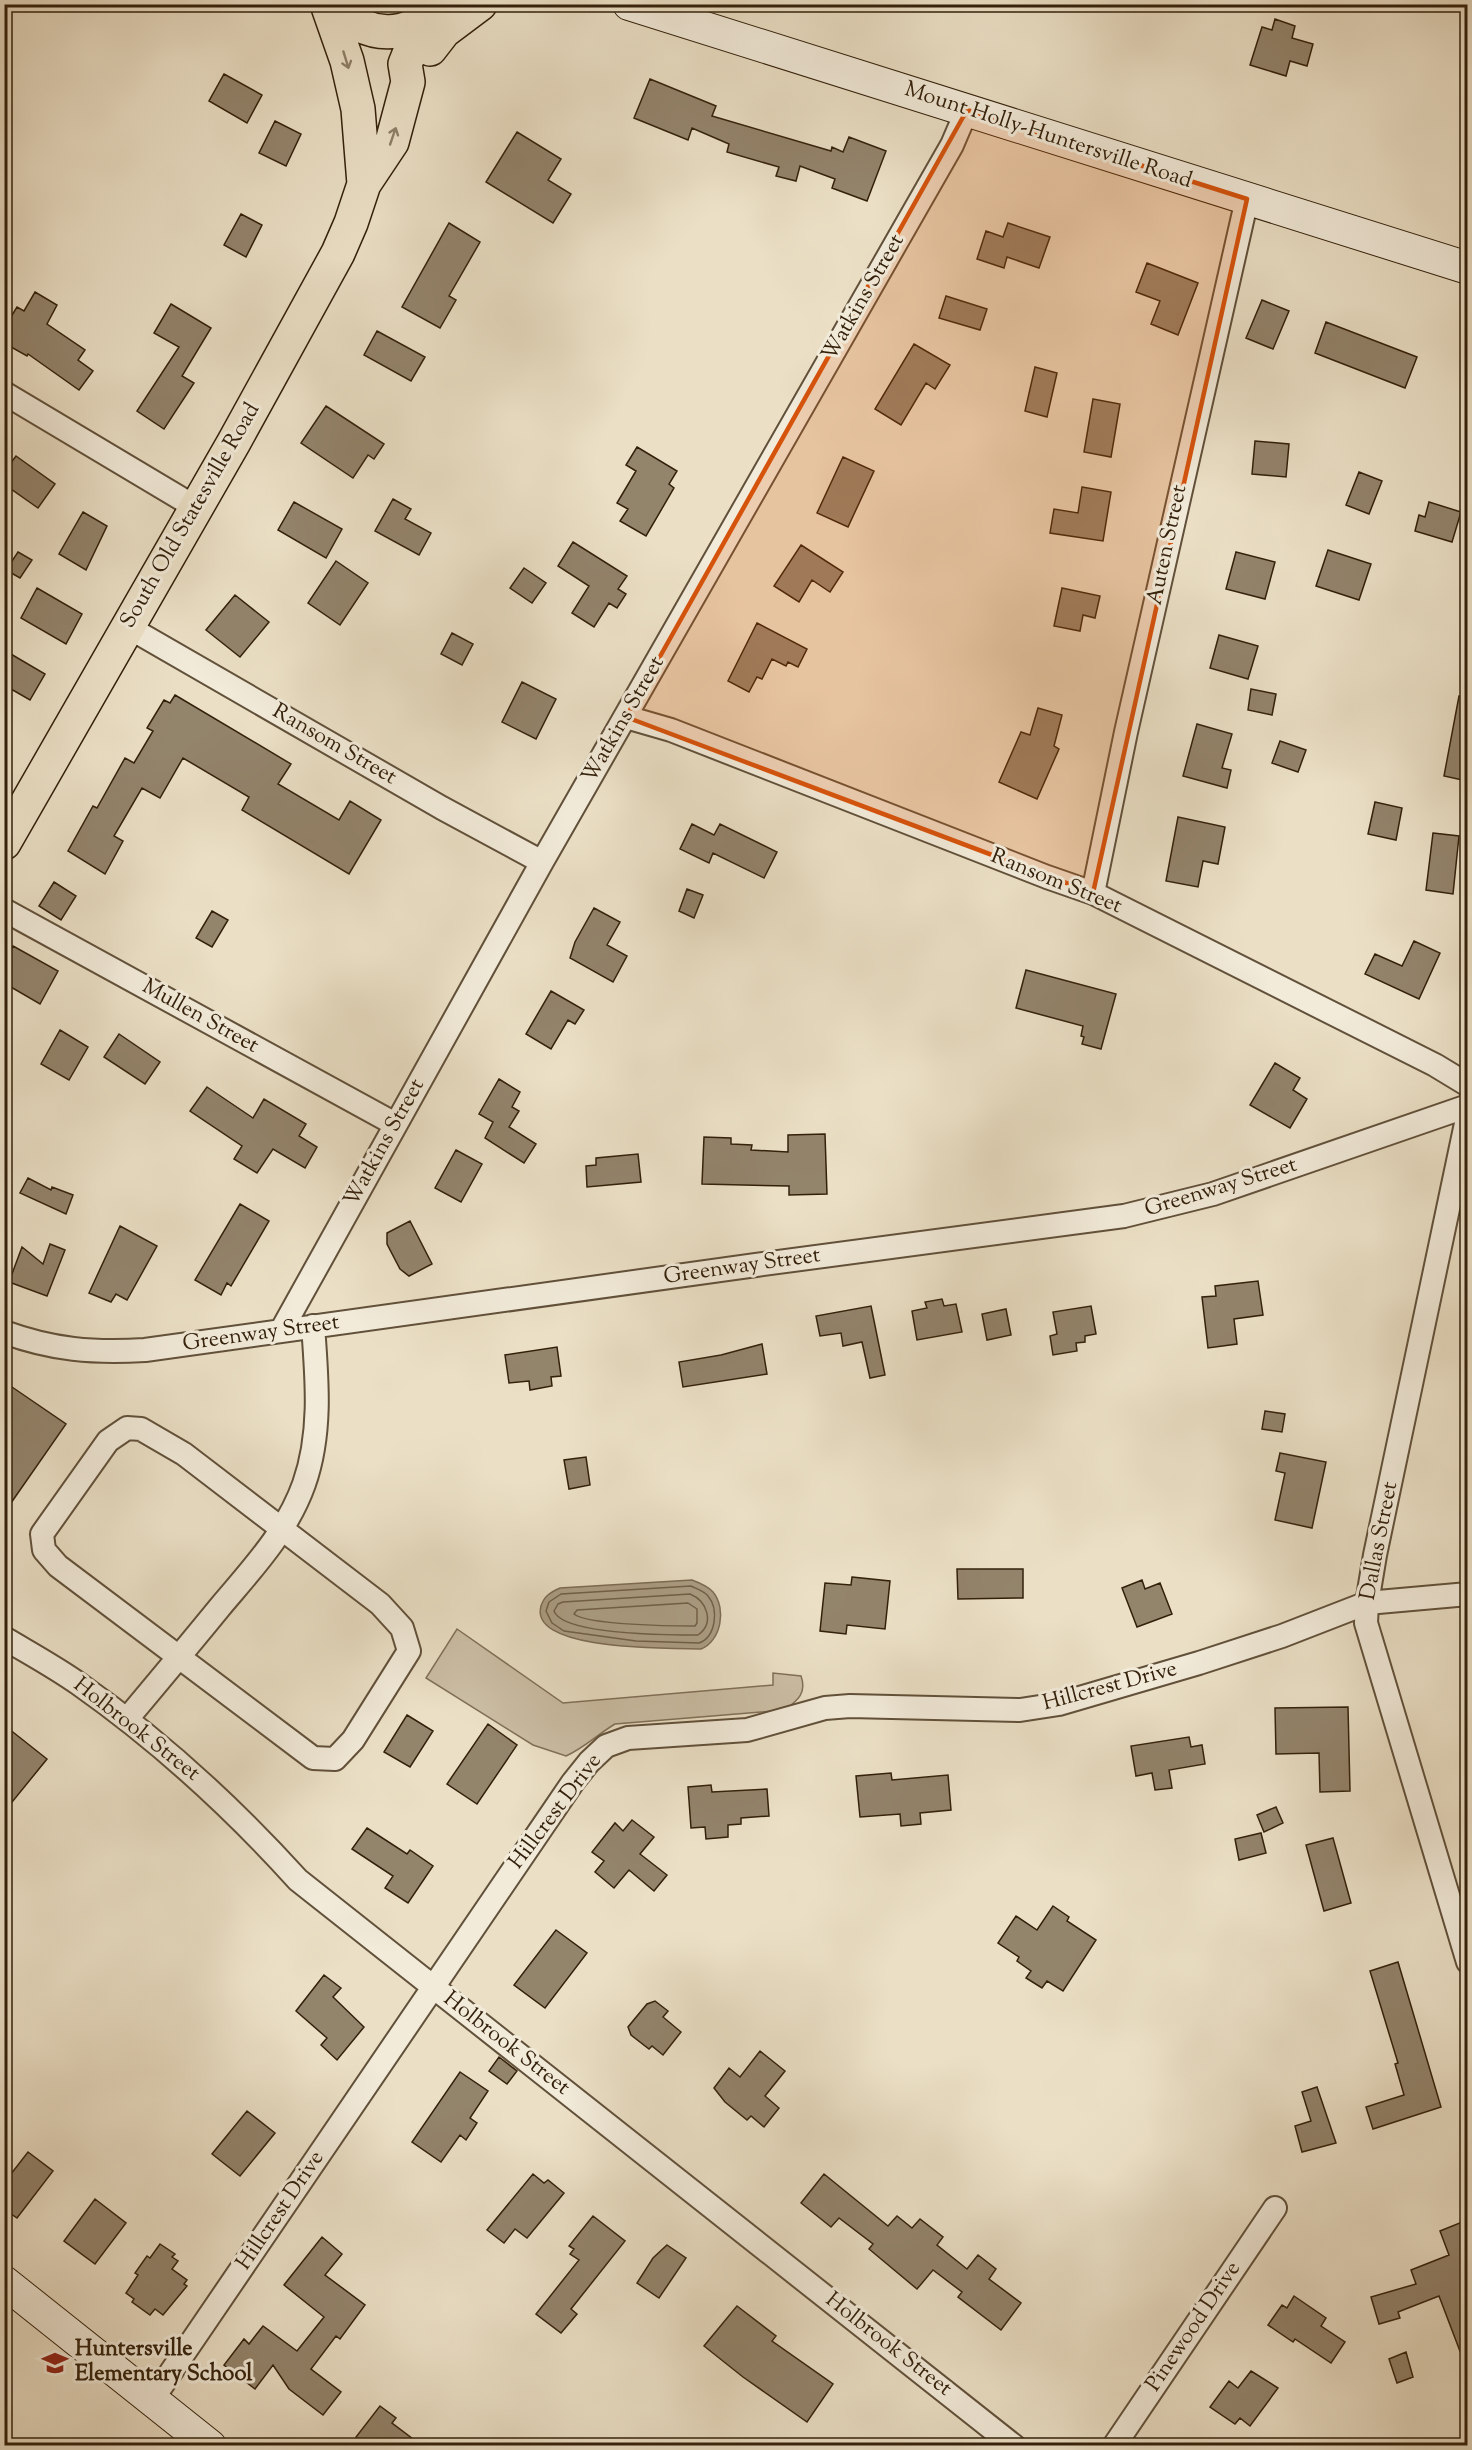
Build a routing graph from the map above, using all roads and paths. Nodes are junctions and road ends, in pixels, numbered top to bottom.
1 (327, 4) edge
2 (333, 4) edge
3 (480, 4) edge
4 (629, 4) edge
5 (432, 13) edge
6 (408, 82) junction
7 (967, 110) junction
8 (364, 183) junction
9 (1247, 199) junction
10 (1467, 268) edge
11 (4, 393) edge
12 (195, 507) junction
13 (128, 627) junction
14 (626, 717) junction
15 (4, 843) edge
16 (542, 862) junction
17 (1093, 893) junction
18 (4, 910) edge
19 (1467, 1085) edge
20 (1467, 1106) edge
21 (1467, 1114) edge
22 (395, 1124) junction
23 (313, 1326) junction
24 (281, 1330) junction
25 (4, 1332) edge
26 (282, 1528) junction
27 (1467, 1593) edge
28 (1367, 1603) junction
29 (5, 1640) edge
30 (180, 1656) junction
31 (128, 1719) junction
32 (1467, 1962) edge
33 (433, 1987) junction
34 (1275, 2208) dead end
35 (4, 2282) edge
36 (152, 2400) junction
37 (210, 2445) edge
38 (1014, 2445) edge
39 (1114, 2445) edge

1 -> 8 main road, South Old Statesville Road
2 - 5 main road
3 - 6 main road
4 - 7 main road, Mount Holly-Huntersville Road
5 - 6 main road, South Old Statesville Road
8 -> 6 main road, South Old Statesville Road
7 - 9 main road, Mount Holly-Huntersville Road
7 - 14 street, Watkins Street
8 - 12 main road, South Old Statesville Road
9 - 10 main road, Mount Holly-Huntersville Road
9 - 17 street, Auten Street
11 - 12 street
12 - 13 main road, South Old Statesville Road
13 - 15 main road, South Old Statesville Road
13 - 16 street, Ransom Street
14 - 16 street, Watkins Street
14 - 17 street, Ransom Street
16 - 22 street, Watkins Street
17 - 19 street, Ransom Street
18 - 22 street, Mullen Street
20 - 23 street, Greenway Street
21 - 28 street, Dallas Street
22 - 24 street, Watkins Street
23 - 24 street, Greenway Street
23 - 26 street
24 - 25 street, Greenway Street
26 - 30 street
26 - 30 street
26 - 30 street
27 - 28 street, Hillcrest Drive
28 - 32 street, Dallas Street
28 - 33 street, Hillcrest Drive
29 - 31 street, Holbrook Street
30 - 31 street
31 - 33 street, Holbrook Street
33 - 36 street, Hillcrest Drive
33 - 38 street, Holbrook Street
34 - 39 street, Pinewood Drive
35 - 36 main road
36 - 37 main road

